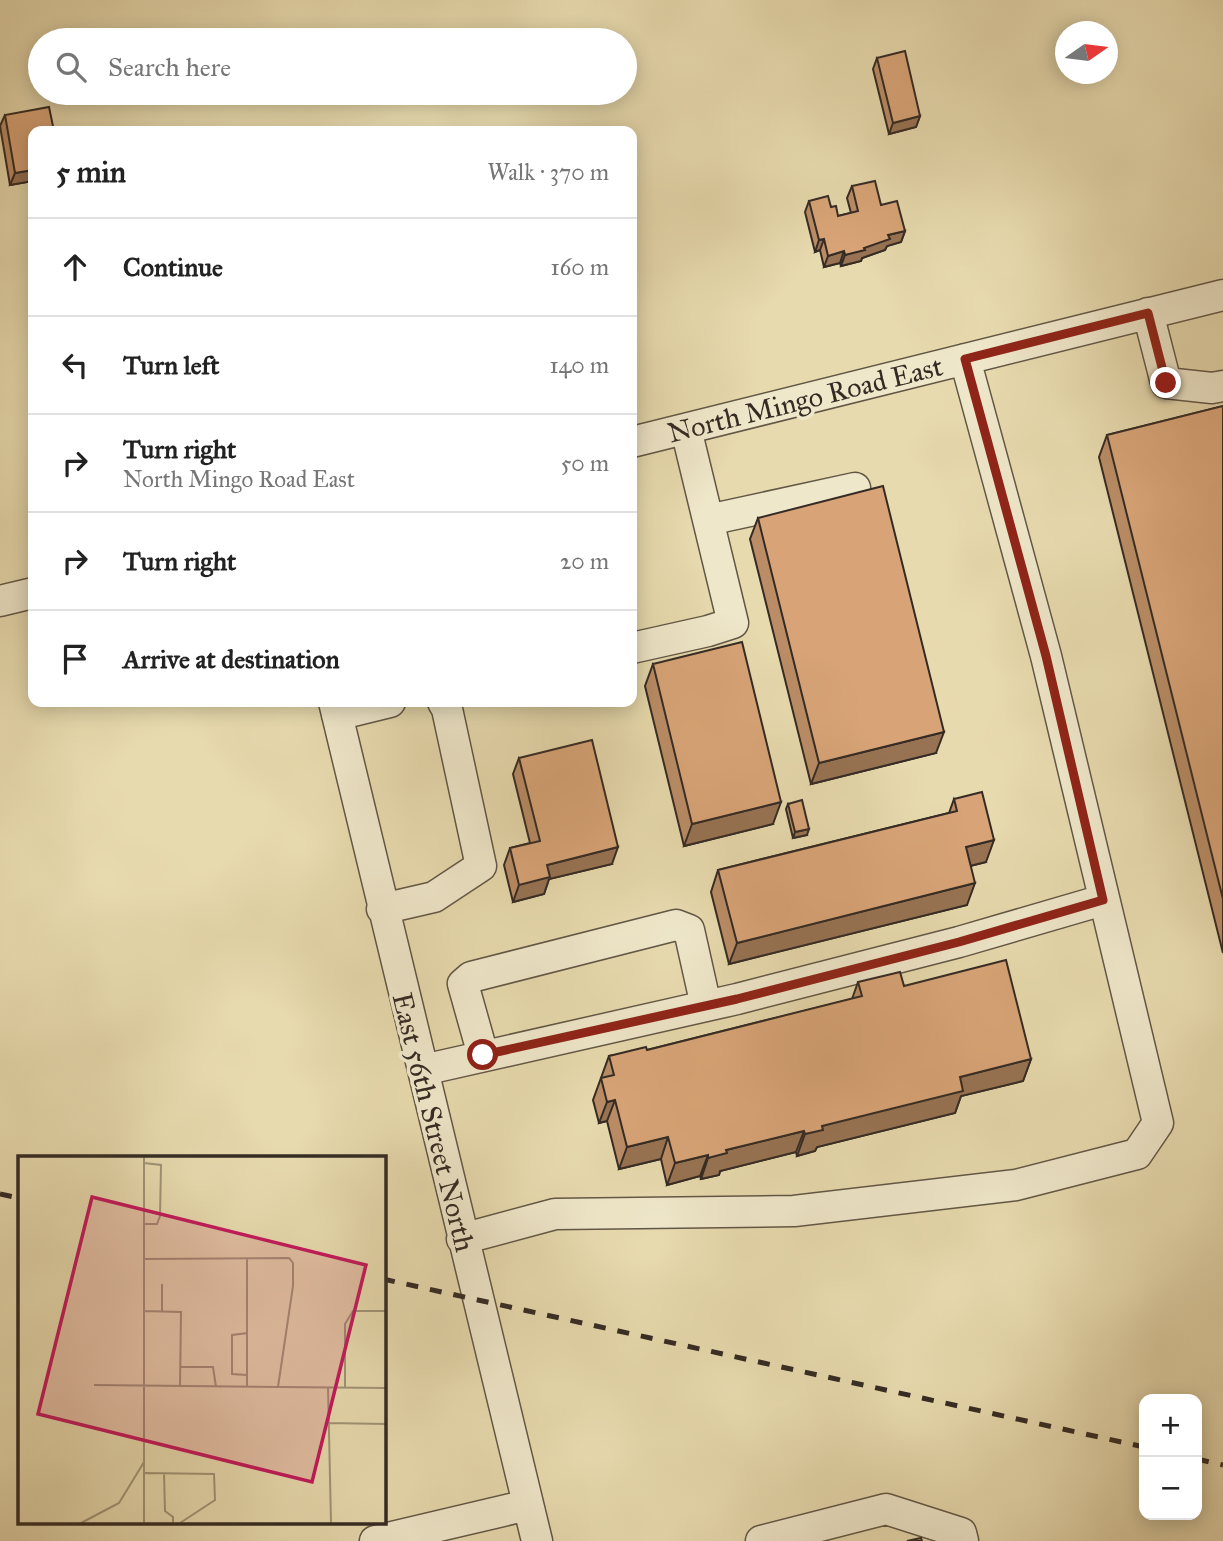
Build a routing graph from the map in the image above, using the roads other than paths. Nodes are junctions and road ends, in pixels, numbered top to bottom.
1 (1223, 295) edge
2 (1148, 313) junction
3 (965, 359) junction
4 (1223, 386) edge
5 (686, 429) junction
6 (637, 441) edge
7 (855, 488) dead end
8 (708, 520) junction
9 (28, 594) edge
10 (0, 601) edge
11 (637, 647) edge
12 (446, 707) edge
13 (335, 708) edge
14 (1103, 900) junction
15 (382, 909) junction
16 (706, 1006) junction
17 (483, 1055) junction
18 (423, 1070) junction
19 (462, 1239) junction
20 (528, 1505) junction
21 (375, 1541) edge
22 (537, 1541) edge
23 (761, 1541) edge
24 (963, 1541) edge

1 - 2 street, North Mingo Road East
2 - 3 street, North Mingo Road East
2 - 4 street
3 - 5 street, North Mingo Road East
3 - 14 street
5 - 6 street, North Mingo Road East
5 - 8 street
7 - 8 street
8 - 11 street
9 - 10 street
12 - 15 street
13 - 15 street, East 56th Street North
14 - 16 street
14 - 19 street
15 - 18 street, East 56th Street North
16 - 17 street
16 - 17 street
17 - 18 street
18 - 19 street, East 56th Street North
19 - 20 street, East 56th Street North
20 - 21 street
20 - 22 street, East 56th Street North
23 - 24 street

